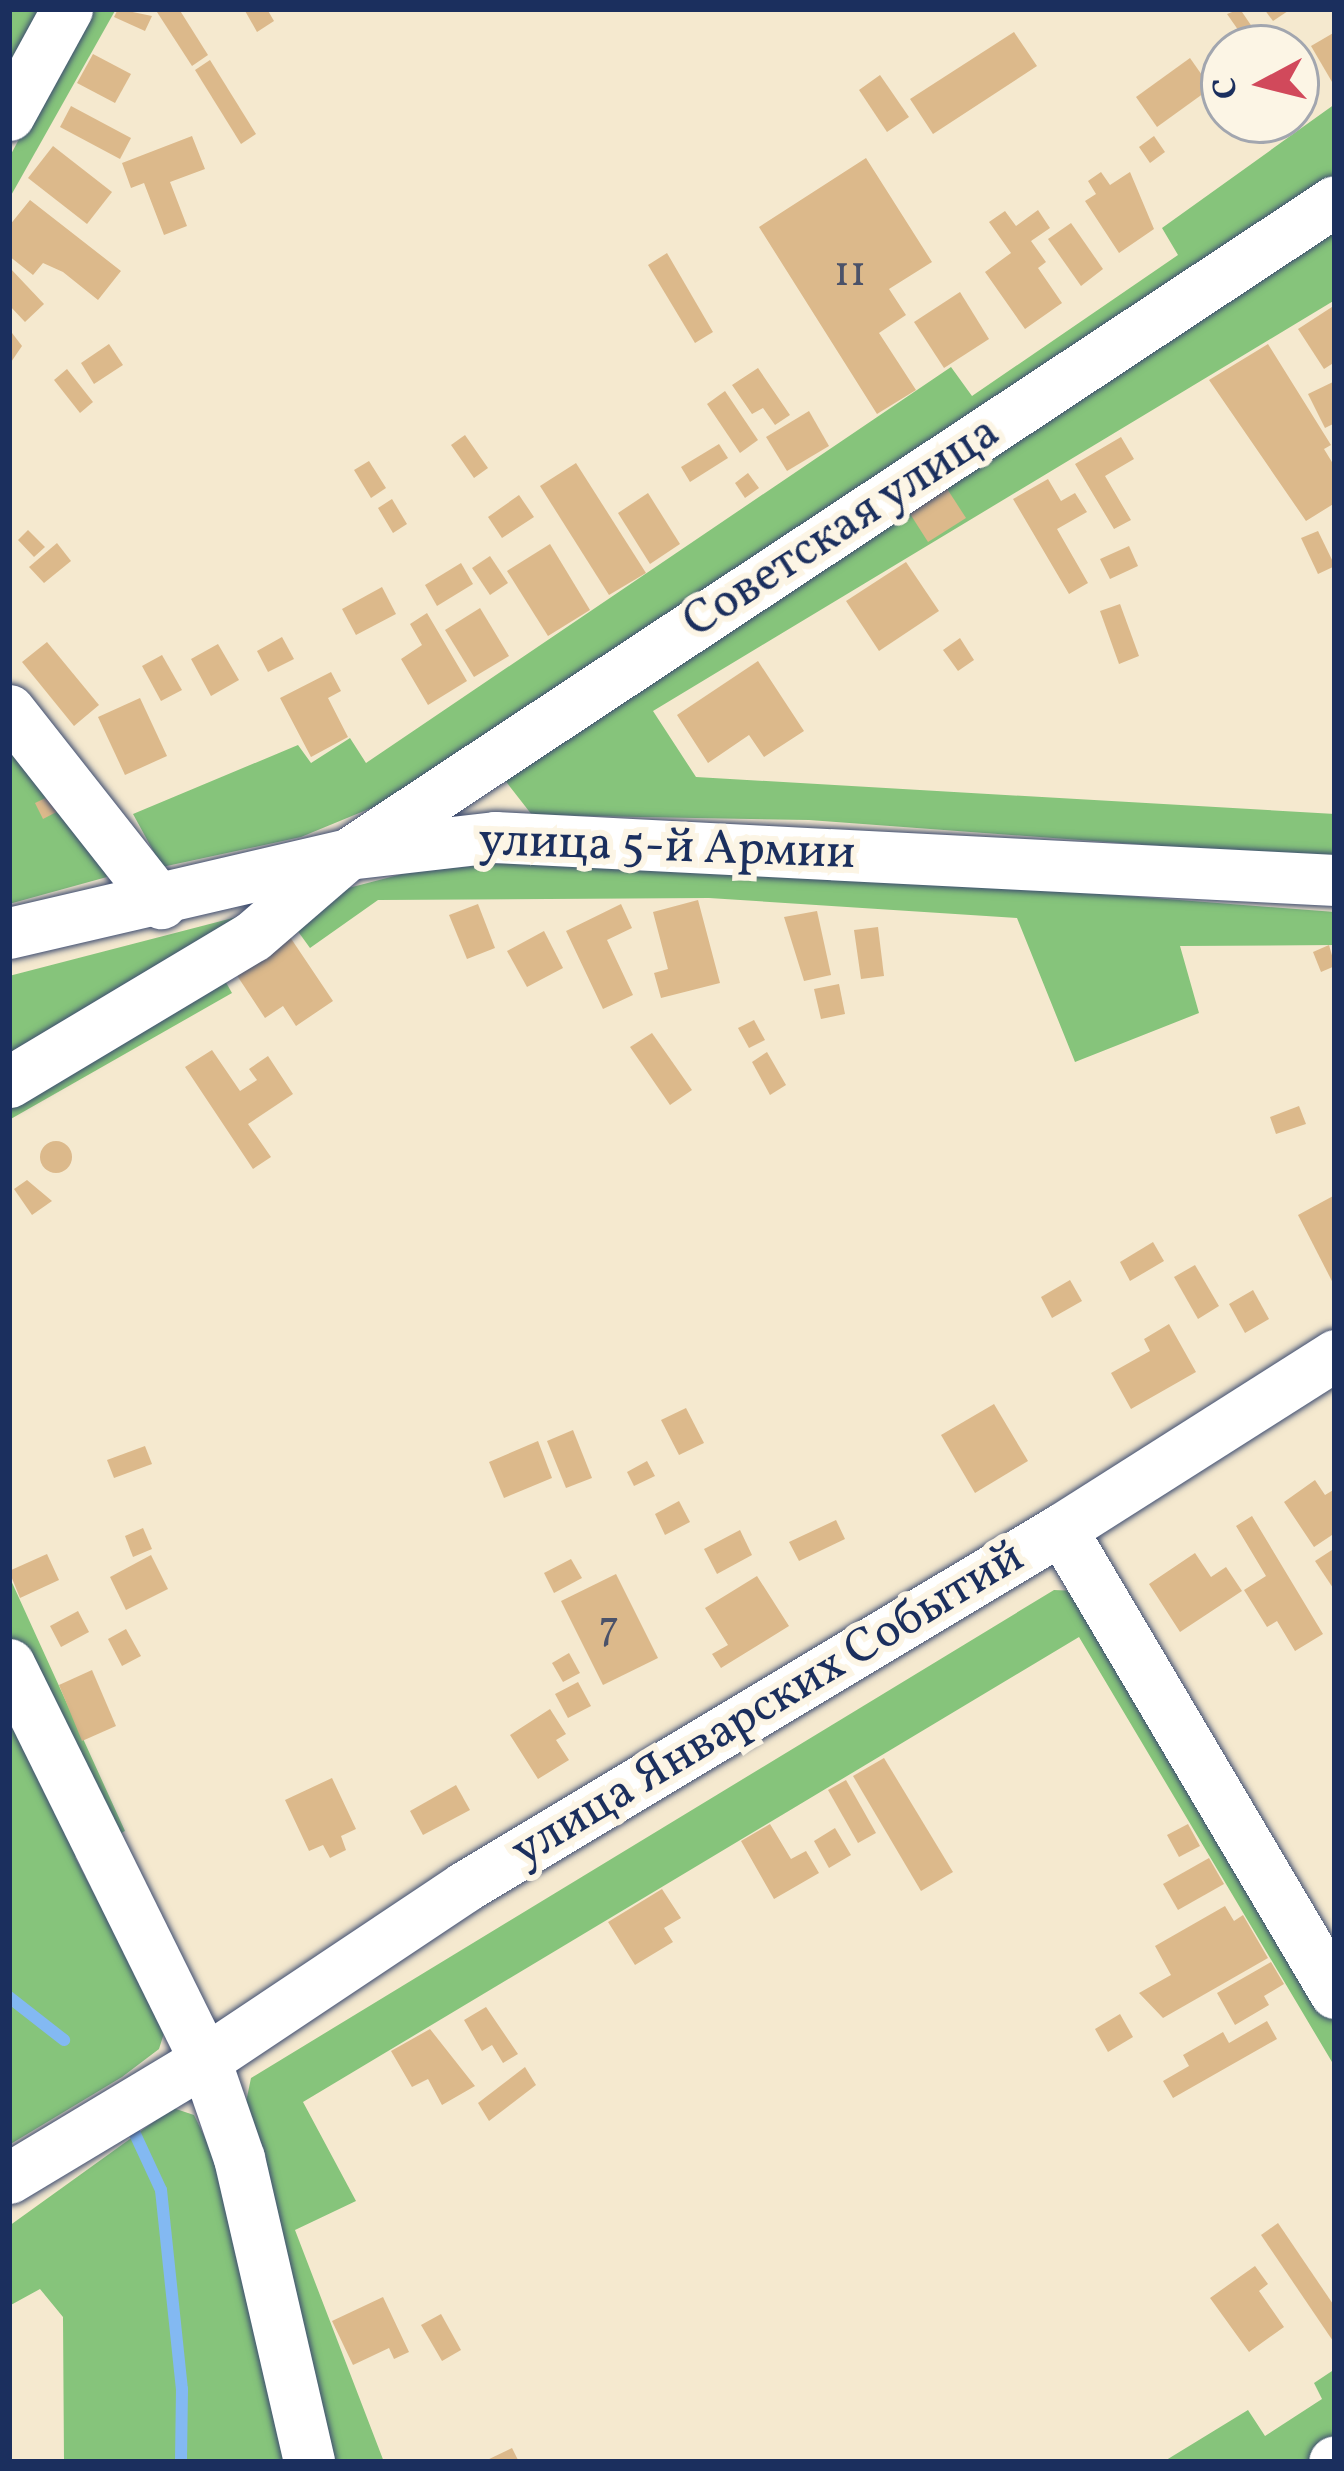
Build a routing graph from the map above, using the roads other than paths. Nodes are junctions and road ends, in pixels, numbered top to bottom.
1 (67, 9) edge
2 (9, 115) edge
3 (1335, 201) edge
4 (9, 710) edge
5 (348, 854) junction
6 (1335, 880) edge
7 (161, 903) junction
8 (9, 933) edge
9 (9, 1082) edge
10 (1335, 1355) edge
11 (1061, 1529) junction
12 (9, 1664) edge
13 (1335, 1993) edge
14 (205, 2060) junction
15 (9, 2178) edge
16 (309, 2462) edge

1 - 2 street
3 - 5 street, Советская улица
4 - 7 street
5 - 6 street, улица 5-й Армии
5 - 7 street, улица 5-й Армии
5 - 9 street
7 - 8 street, улица 5-й Армии
10 - 11 street, улица Январских Событий
11 - 13 street
11 - 14 street, улица Январских Событий
12 - 14 street
14 - 15 street, улица Январских Событий
14 - 16 street

